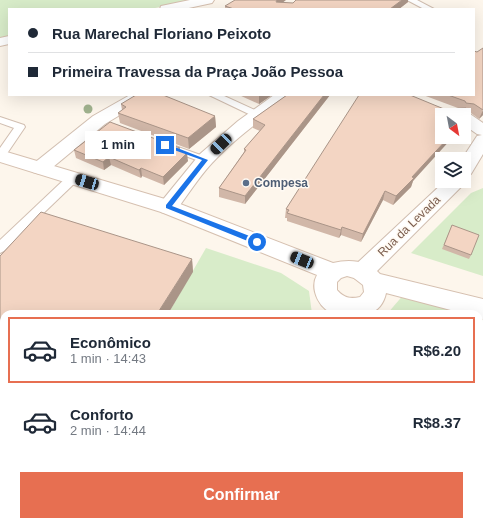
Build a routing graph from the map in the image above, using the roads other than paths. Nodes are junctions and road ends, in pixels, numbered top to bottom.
1 (208, 0) edge
2 (412, 0) edge
3 (177, 8) edge
4 (428, 8) edge
5 (141, 96) edge
6 (216, 96) edge
7 (283, 96) edge
8 (256, 114) junction
9 (0, 120) edge
10 (471, 127) edge
11 (155, 141) edge
12 (482, 141) edge
13 (0, 156) edge
14 (471, 159) edge
15 (205, 160) junction
16 (40, 168) junction
17 (483, 168) edge
18 (471, 173) edge
19 (73, 178) junction
20 (450, 188) edge
21 (168, 207) junction
22 (0, 248) edge
23 (332, 272) junction
24 (368, 276) junction
25 (329, 305) edge
26 (362, 309) edge
27 (483, 310) edge

1 - 3 main road
2 - 4 lane
5 - 16 main road
6 - 8 lane
7 - 8 main road
8 - 15 main road
9 - 13 lane
10 - 12 main road
11 - 15 lane
12 - 14 main road
13 - 16 main road
15 - 21 main road
16 - 19 main road
17 - 18 main road
19 - 21 main road
19 - 22 lane
20 - 24 main road, Rua da Levada
21 - 23 main road
23 - 24 main road
23 - 25 main road
24 - 26 main road
24 - 27 main road
25 - 26 main road

